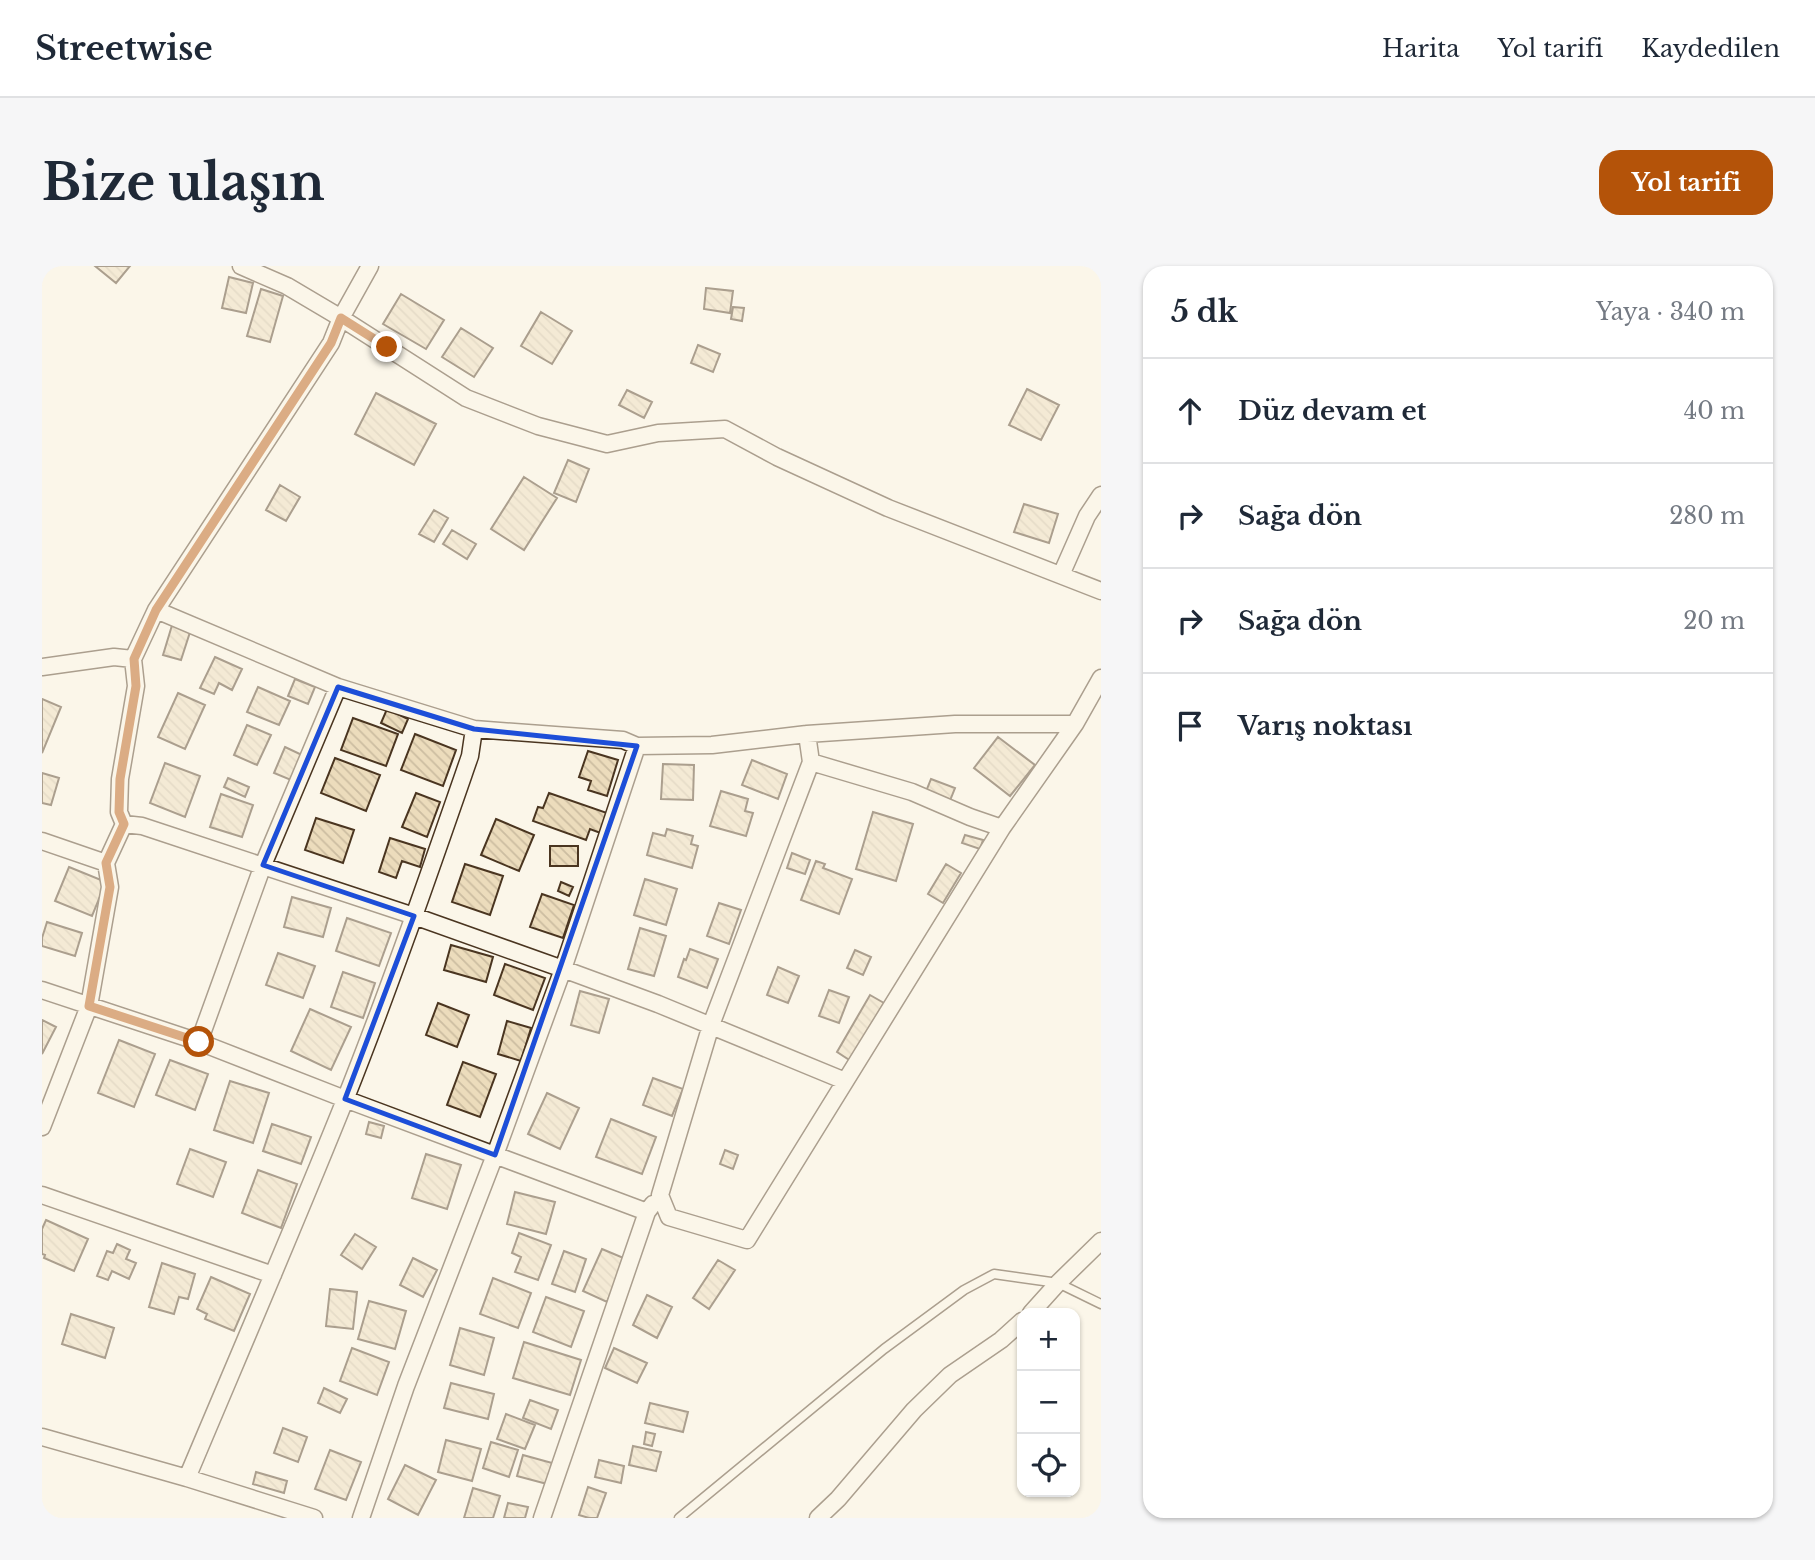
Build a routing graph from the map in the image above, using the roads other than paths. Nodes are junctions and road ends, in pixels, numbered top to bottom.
1 (241, 266) edge
2 (370, 266) edge
3 (341, 318) junction
4 (1101, 495) edge
5 (1061, 575) junction
6 (1101, 590) edge
7 (156, 610) junction
8 (134, 659) junction
9 (42, 667) edge
10 (1101, 678) edge
11 (338, 687) junction
12 (1075, 724) junction
13 (474, 729) junction
14 (807, 734) junction
15 (637, 746) junction
16 (811, 762) junction
17 (124, 824) junction
18 (1002, 828) junction
19 (42, 841) edge
20 (106, 863) junction
21 (263, 865) junction
22 (414, 916) junction
23 (563, 969) junction
24 (42, 990) edge
25 (89, 1006) junction
26 (711, 1025) junction
27 (199, 1042) junction
28 (845, 1081) junction
29 (345, 1099) junction
30 (42, 1127) edge
31 (495, 1155) junction
32 (42, 1195) edge
33 (660, 1195) junction
34 (647, 1212) junction
35 (1101, 1241) edge
36 (273, 1275) junction
37 (1058, 1283) junction
38 (1101, 1304) edge
39 (1036, 1308) edge
40 (1017, 1326) edge
41 (42, 1437) edge
42 (187, 1478) junction
43 (314, 1518) edge
44 (361, 1518) edge
45 (542, 1518) edge
46 (679, 1518) edge
47 (818, 1518) edge

1 - 3 street
2 - 3 street
3 - 5 street
3 - 7 street
4 - 5 street
5 - 6 street
7 - 8 street
7 - 11 street
8 - 9 street
8 - 17 street
10 - 12 street
11 - 13 street
11 - 21 street
12 - 14 street
12 - 18 street
13 - 15 street
13 - 22 street
14 - 15 street
14 - 16 street
15 - 23 street
16 - 18 street
16 - 26 street
17 - 20 street
17 - 21 street
18 - 28 street
19 - 20 street
20 - 25 street
21 - 22 street
21 - 27 street
22 - 23 street
22 - 29 street
23 - 26 street
23 - 31 street
24 - 25 street
25 - 27 street
25 - 30 street
26 - 28 street
26 - 33 street
27 - 29 street
28 - 33 street
29 - 31 street
29 - 36 street
31 - 34 street
31 - 44 street
32 - 36 street
33 - 34 street
34 - 45 street
35 - 37 street
36 - 42 street
37 - 38 lane
37 - 39 street
37 - 46 lane
40 - 47 street
41 - 42 street
42 - 43 street

